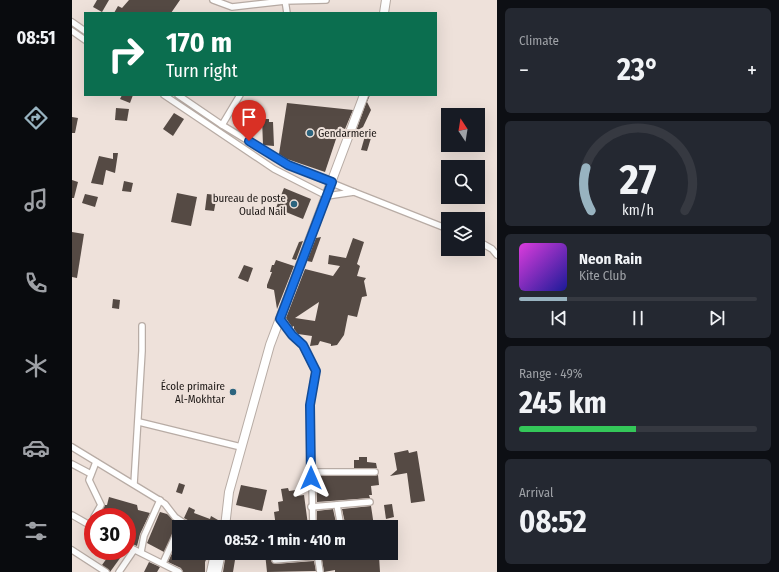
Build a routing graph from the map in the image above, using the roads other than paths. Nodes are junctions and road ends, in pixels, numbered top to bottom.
1 (213, 0) edge
2 (326, 0) edge
3 (386, 0) edge
4 (285, 1) edge
5 (287, 12) edge
6 (384, 12) edge
7 (72, 22) edge
8 (84, 30) edge
9 (72, 31) edge
10 (84, 39) edge
11 (165, 96) edge
12 (179, 96) edge
13 (239, 96) edge
14 (364, 96) edge
15 (222, 125) junction
16 (332, 182) junction
17 (354, 192) junction
18 (327, 196) junction
19 (441, 226) edge
20 (485, 245) edge
21 (497, 255) edge
22 (280, 319) junction
23 (142, 326) dead end
24 (138, 422) junction
25 (72, 447) edge
26 (241, 447) junction
27 (96, 462) junction
28 (72, 464) edge
29 (311, 472) junction
30 (375, 472) dead end
31 (91, 474) junction
32 (134, 484) junction
33 (160, 500) junction
34 (370, 502) dead end
35 (337, 505) junction
36 (311, 507) junction
37 (99, 508) edge
38 (72, 514) edge
39 (175, 520) edge
40 (225, 520) edge
41 (312, 520) edge
42 (340, 520) edge
43 (84, 522) edge
44 (172, 542) edge
45 (72, 550) edge
46 (136, 551) edge
47 (140, 552) junction
48 (127, 560) edge
49 (214, 560) edge
50 (220, 560) edge
51 (318, 560) edge
52 (162, 563) junction
53 (106, 572) edge
54 (119, 572) edge
55 (179, 572) edge
56 (211, 572) edge
57 (217, 572) edge
58 (320, 572) edge

1 - 4 street
2 - 4 street
3 - 6 main road
4 - 5 street
7 - 8 street
9 - 10 street
11 - 18 street
12 - 15 street
13 - 15 street
14 - 16 main road
15 - 16 street
16 - 17 street
16 - 18 main road
17 - 18 street
17 - 19 street
18 - 22 main road
20 - 21 street
22 - 26 main road
22 - 29 street
23 - 24 street
24 - 26 street
24 - 32 street
25 - 27 street
26 - 40 main road
27 - 31 street
27 - 32 street
28 - 31 street
29 - 30 street
29 - 36 street
31 - 37 street
32 - 33 street
33 - 39 street
33 - 47 street
34 - 35 street
35 - 36 street
35 - 42 street
36 - 41 street
38 - 43 street
44 - 52 street
45 - 53 street
46 - 47 street
47 - 52 street
48 - 54 street
49 - 56 main road
50 - 57 main road
51 - 58 street
52 - 55 street

